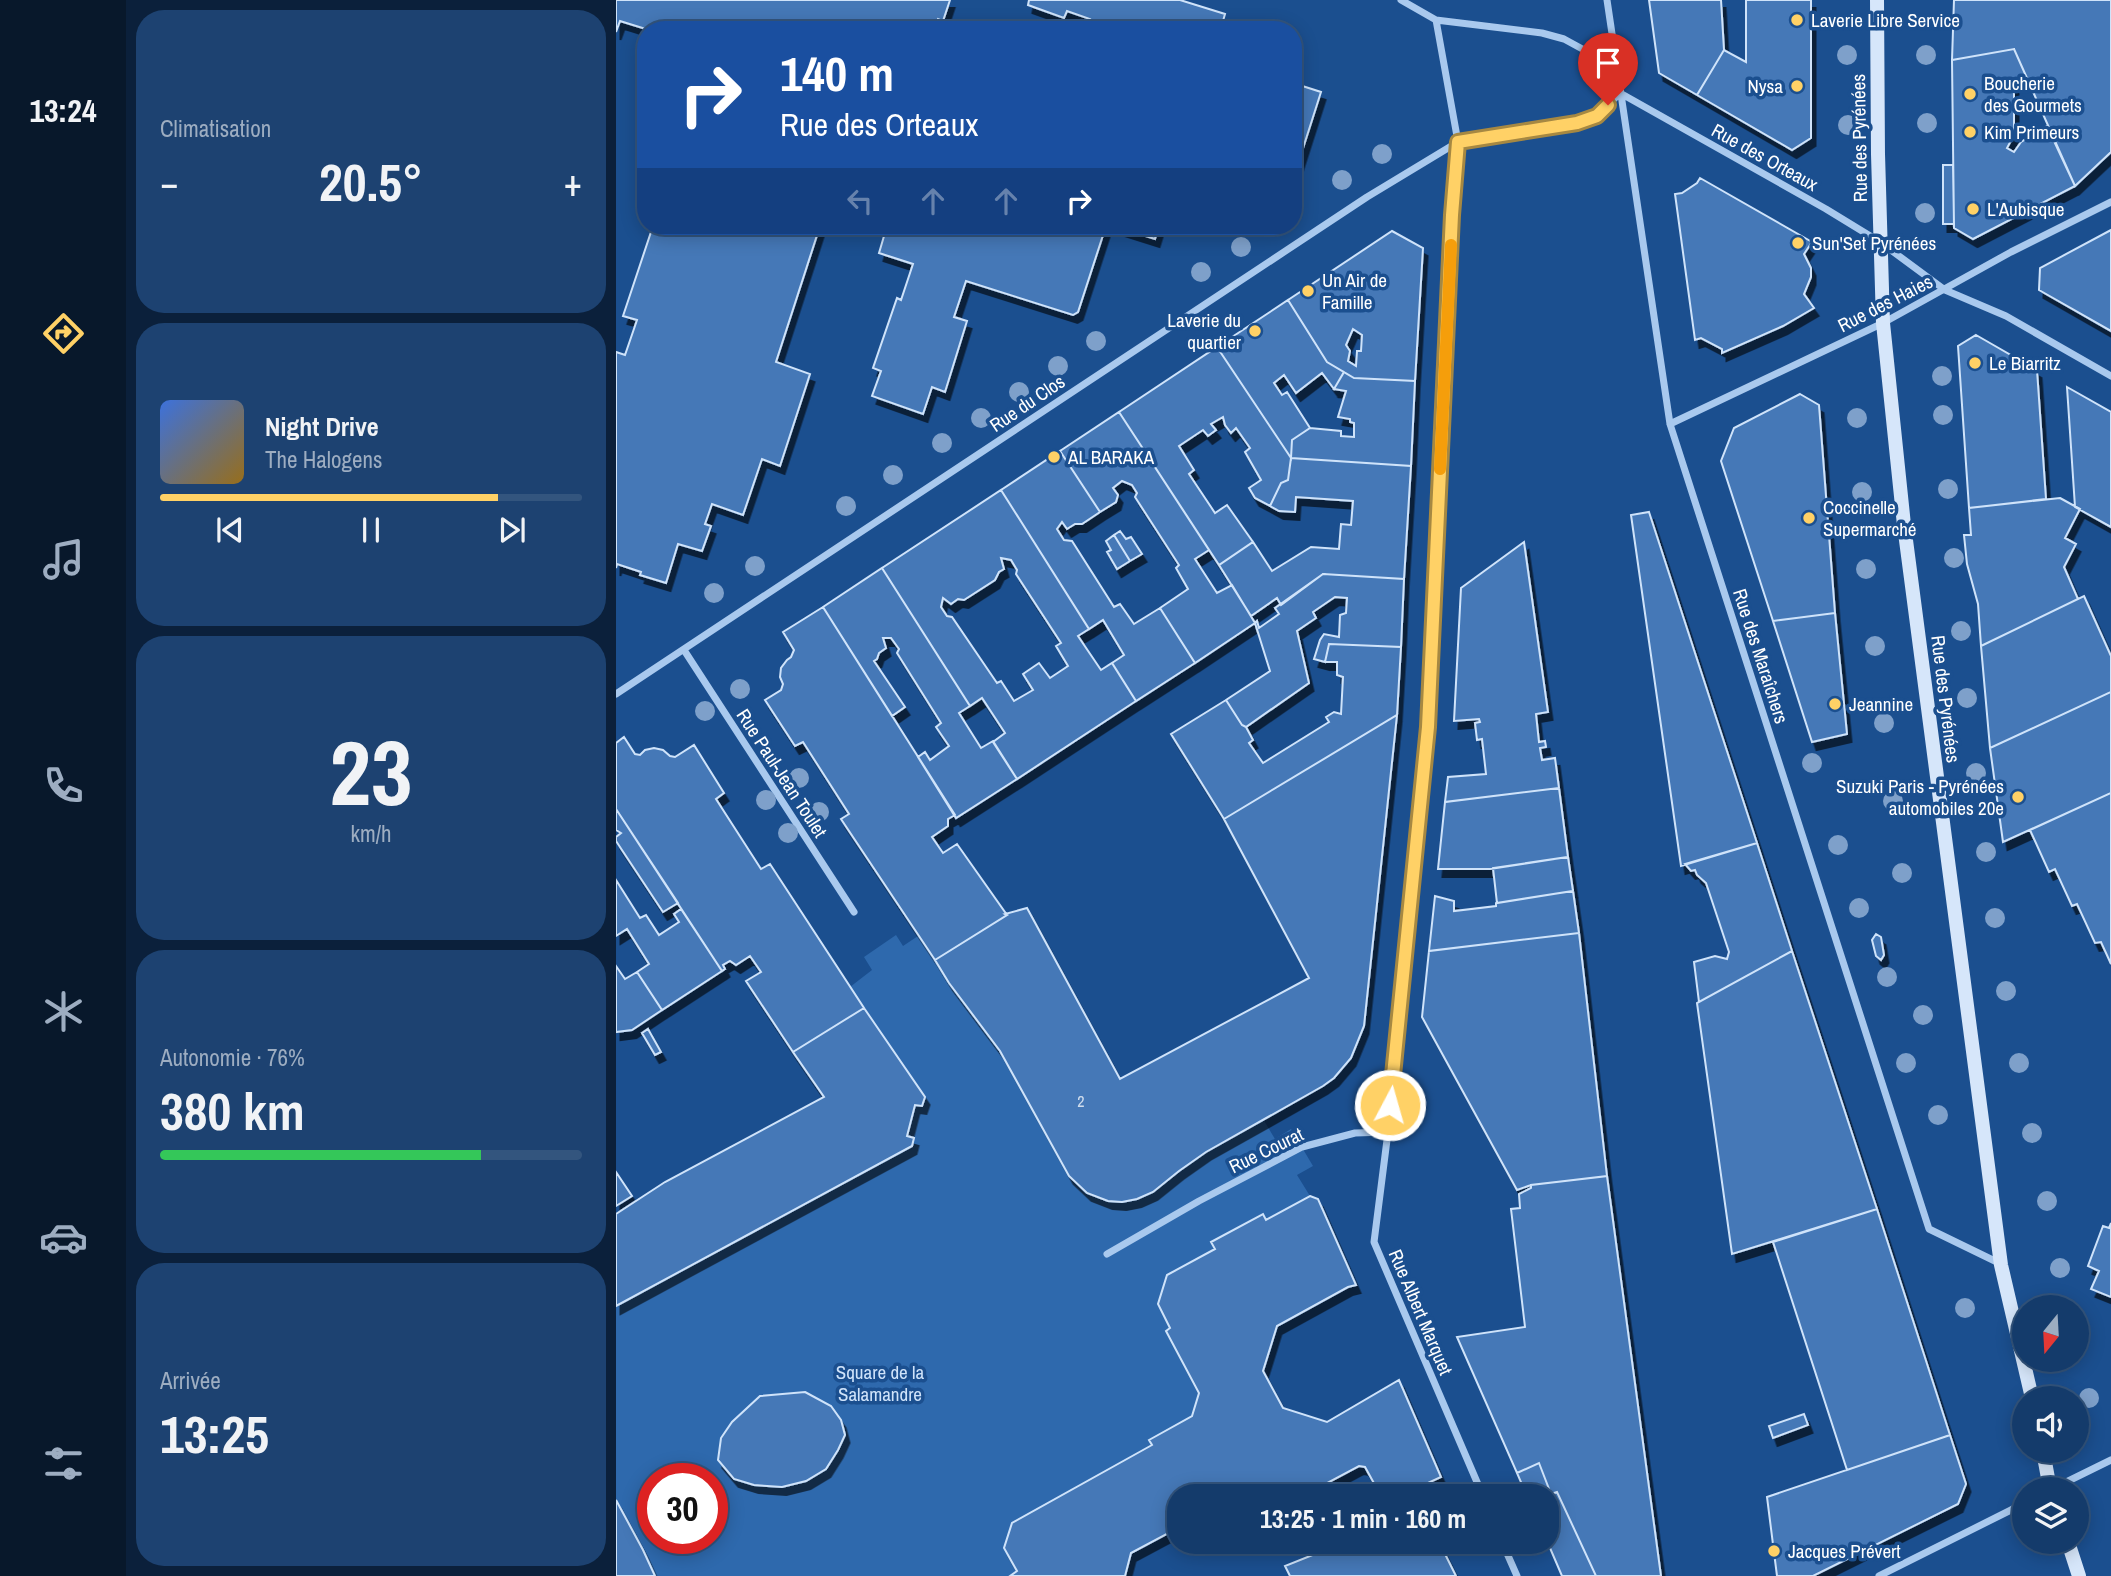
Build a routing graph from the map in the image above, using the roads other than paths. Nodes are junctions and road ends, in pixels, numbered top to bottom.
1 (1401, 0) edge
2 (1606, 0) edge
3 (1878, 0) edge
4 (1436, 20) junction
5 (1620, 93) junction
6 (1458, 142) junction
7 (2111, 202) edge
8 (1880, 242) junction
9 (1945, 290) junction
10 (1883, 323) junction
11 (2111, 376) edge
12 (1670, 424) junction
13 (684, 650) junction
14 (616, 694) edge
15 (853, 912) dead end
16 (1388, 1132) junction
17 (1107, 1254) dead end
18 (2001, 1265) junction
19 (2029, 1386) edge
20 (2111, 1460) edge
21 (2076, 1477) edge
22 (1478, 1484) edge
23 (2012, 1510) edge
24 (1507, 1554) edge
25 (2072, 1554) edge
26 (1517, 1576) edge
27 (1879, 1576) edge
28 (2079, 1576) edge

1 - 4 street, Rue des Orteaux
2 - 5 street, Rue des Maraîchers
3 - 8 main road, Rue des Pyrénées
4 - 5 street, Rue des Orteaux
4 - 6 street
5 - 6 street
5 - 8 street, Rue des Orteaux
5 - 12 street, Rue des Maraîchers
6 - 13 street, Rue du Clos
6 - 16 street
7 - 9 street, Rue des Haies
8 - 9 street, Rue des Orteaux
8 - 10 main road, Rue des Pyrénées
9 - 10 street, Rue des Haies
9 - 11 street, Rue des Orteaux
10 - 12 street, Rue des Haies
10 - 18 main road, Rue des Pyrénées
12 - 18 street, Rue des Maraîchers
13 - 14 street, Rue du Clos
13 - 15 street, Rue Paul-Jean Toulet
16 - 17 street, Rue Courat
16 - 22 street, Rue Albert Marquet
18 - 19 main road, Rue des Pyrénées
20 - 21 street
23 - 27 street
24 - 26 street
25 - 28 main road

